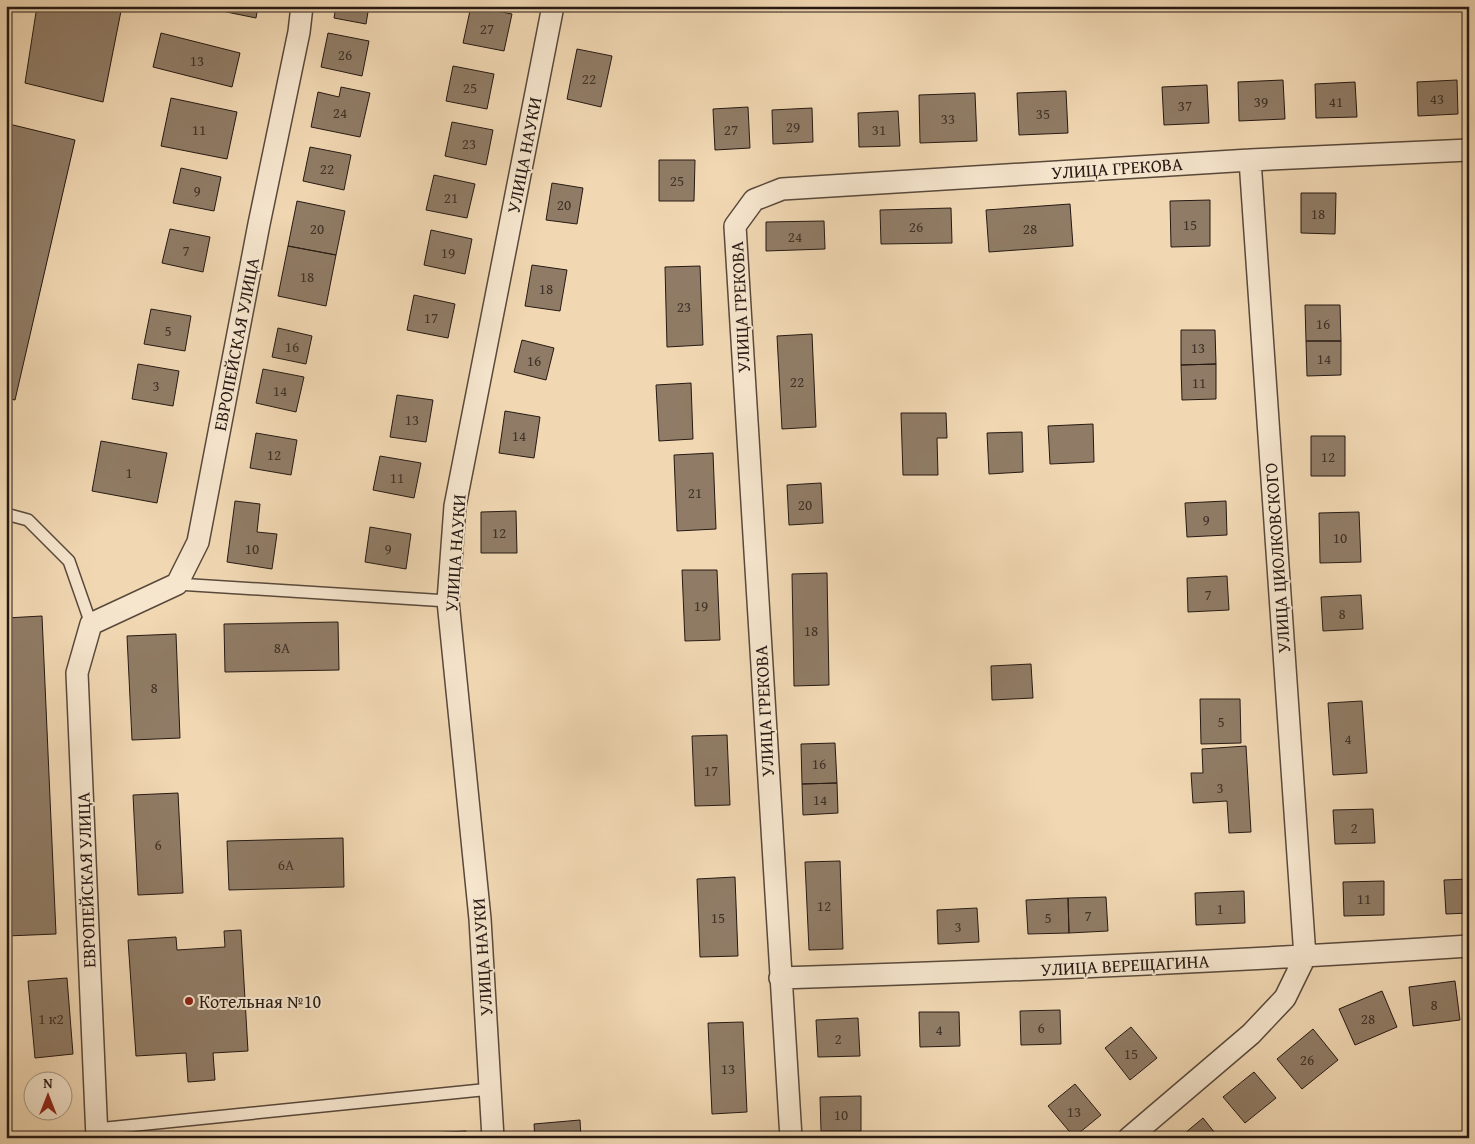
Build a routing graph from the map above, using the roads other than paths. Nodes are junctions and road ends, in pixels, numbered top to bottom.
1 (302, 6) edge
2 (553, 6) edge
3 (1469, 150) edge
4 (1250, 160) junction
5 (6, 514) edge
6 (177, 584) junction
7 (448, 601) junction
8 (91, 624) junction
9 (1469, 946) edge
10 (1305, 957) junction
11 (780, 978) junction
12 (491, 1089) junction
13 (97, 1133) edge
14 (493, 1138) edge
15 (791, 1138) edge
16 (1129, 1138) edge

1 - 6 street, ЕВРОПЕЙСКАЯ УЛИЦА
2 - 7 street, УЛИЦА НАУКИ
3 - 4 street, УЛИЦА ГРЕКОВА
4 - 10 street, УЛИЦА ЦИОЛКОВСКОГО
4 - 11 street, УЛИЦА ГРЕКОВА
5 - 8 lane
6 - 7 lane
6 - 8 street
7 - 12 street, УЛИЦА НАУКИ
8 - 13 street, ЕВРОПЕЙСКАЯ УЛИЦА
9 - 10 street, УЛИЦА ВЕРЕЩАГИНА
10 - 11 street, УЛИЦА ВЕРЕЩАГИНА
10 - 16 street
11 - 15 street, УЛИЦА ГРЕКОВА
12 - 13 lane
12 - 14 street, УЛИЦА НАУКИ

